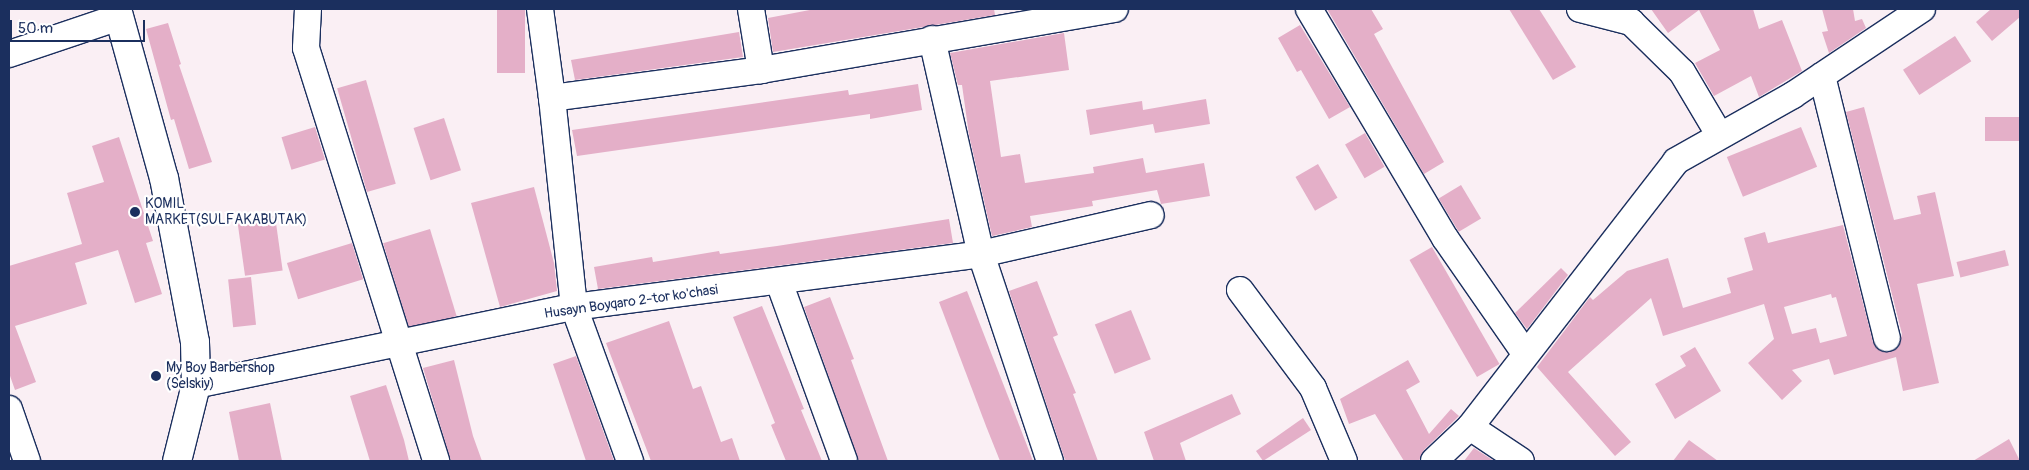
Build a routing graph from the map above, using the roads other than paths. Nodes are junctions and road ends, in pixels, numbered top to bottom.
1 (308, 9) edge
2 (540, 9) edge
3 (751, 9) edge
4 (1115, 9) edge
5 (1309, 9) edge
6 (1580, 9) edge
7 (1922, 9) edge
8 (118, 13) edge
9 (932, 39) junction
10 (9, 54) edge
11 (761, 70) junction
12 (1822, 76) junction
13 (552, 98) junction
14 (1720, 136) junction
15 (1152, 215) dead end
16 (981, 254) junction
17 (779, 282) junction
18 (1240, 290) dead end
19 (574, 308) junction
20 (1887, 338) dead end
21 (400, 344) junction
22 (1525, 353) junction
23 (196, 386) junction
24 (9, 409) edge
25 (1470, 427) junction
26 (27, 461) edge
27 (177, 461) edge
28 (436, 461) edge
29 (630, 461) edge
30 (844, 461) edge
31 (1050, 461) edge
32 (1344, 461) edge
33 (1434, 461) edge
34 (1521, 461) edge

1 - 21 street
2 - 13 street
3 - 11 street
4 - 9 street
5 - 22 street
6 - 14 street
7 - 12 street
8 - 10 street
8 - 23 main road
9 - 11 street
9 - 16 street
11 - 13 street
12 - 14 street
12 - 20 street
13 - 19 street
14 - 22 street
15 - 16 street, Husayn Boyqaro 2-tor ko'chasi
16 - 17 street, Husayn Boyqaro 2-tor ko'chasi
16 - 31 street
17 - 19 street, Husayn Boyqaro 2-tor ko'chasi
17 - 30 street
18 - 32 street
19 - 21 street, Husayn Boyqaro 2-tor ko'chasi
19 - 29 street
21 - 23 street, Husayn Boyqaro 2-tor ko'chasi
21 - 28 street
22 - 25 street
23 - 27 main road
24 - 26 street
25 - 33 street
25 - 34 street

